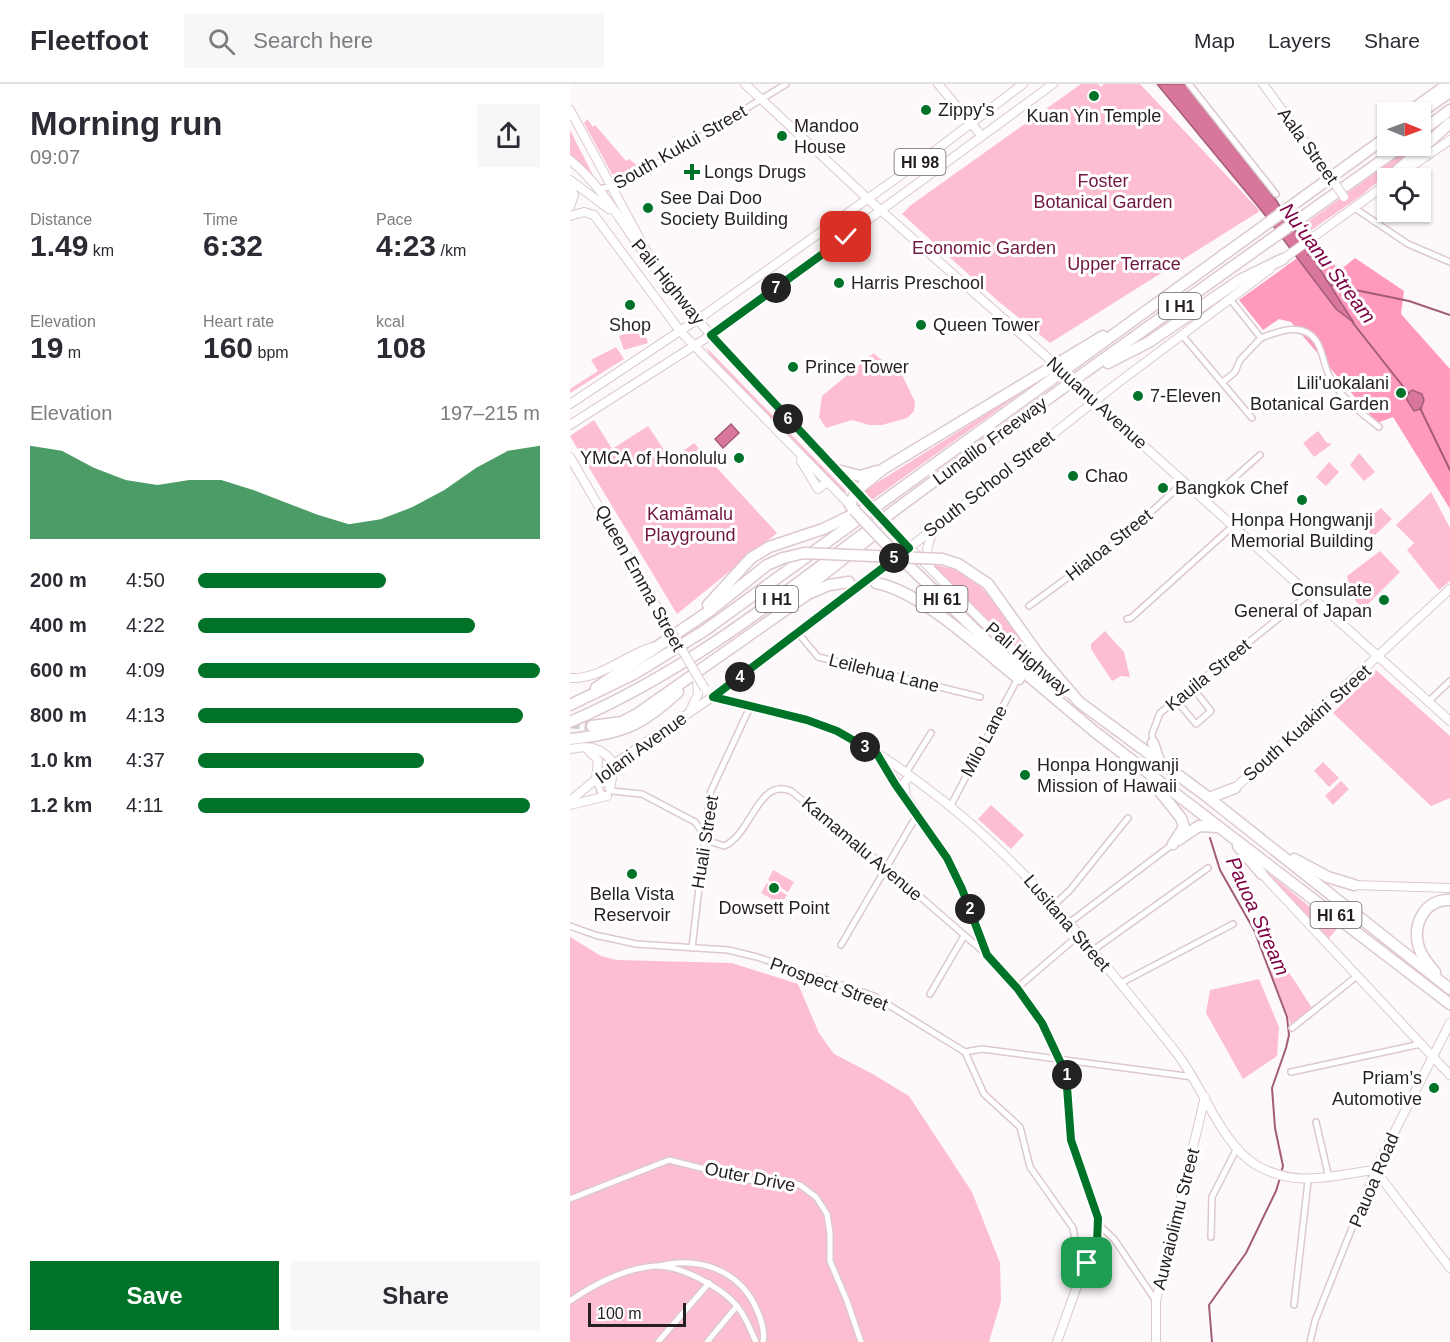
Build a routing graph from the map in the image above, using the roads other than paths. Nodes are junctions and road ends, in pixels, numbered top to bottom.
1 (745, 84) edge
2 (786, 84) edge
3 (938, 84) edge
4 (1023, 84) edge
5 (1053, 84) edge
6 (1189, 84) edge
7 (1263, 84) edge
8 (1448, 84) edge
9 (1450, 92) edge
10 (761, 100) junction
11 (1423, 102) edge
12 (1431, 105) edge
13 (570, 110) edge
14 (1450, 111) edge
15 (970, 122) junction
16 (1450, 123) edge
17 (1431, 124) edge
18 (981, 135) junction
19 (1450, 140) edge
20 (1377, 143) edge
21 (1388, 156) edge
22 (570, 160) edge
23 (1403, 168) edge
24 (1408, 168) edge
25 (570, 180) edge
26 (570, 186) edge
27 (613, 188) junction
28 (598, 189) junction
29 (1377, 190) edge
30 (1276, 194) dead end
31 (867, 199) junction
32 (570, 207) edge
33 (1353, 207) junction
34 (882, 210) junction
35 (612, 211) junction
36 (570, 216) edge
37 (1285, 258) junction
38 (1450, 262) edge
39 (657, 271) junction
40 (1230, 299) junction
41 (698, 319) junction
42 (1130, 322) junction
43 (680, 331) junction
44 (711, 335) junction
45 (1182, 335) junction
46 (1262, 338) junction
47 (696, 346) junction
48 (1085, 372) junction
49 (1223, 382) junction
50 (1095, 402) junction
51 (570, 404) edge
52 (1252, 418) dead end
53 (570, 425) edge
54 (1379, 427) dead end
55 (1260, 455) dead end
56 (570, 457) edge
57 (957, 464) junction
58 (883, 469) junction
59 (837, 470) junction
60 (1185, 481) junction
61 (856, 490) junction
62 (884, 498) junction
63 (1207, 502) junction
64 (852, 508) junction
65 (1234, 525) junction
66 (934, 527) junction
67 (909, 548) junction
68 (898, 555) junction
69 (943, 581) junction
70 (849, 582) dead end
71 (876, 583) dead end
72 (1450, 589) edge
73 (1309, 594) junction
74 (1029, 606) dead end
75 (774, 616) junction
76 (1126, 619) dead end
77 (696, 620) junction
78 (798, 633) junction
79 (656, 646) junction
80 (1379, 657) junction
81 (697, 675) junction
82 (570, 678) edge
83 (1018, 678) junction
84 (1450, 681) edge
85 (1192, 687) junction
86 (702, 691) junction
87 (713, 697) junction
88 (980, 697) dead end
89 (1176, 700) junction
90 (1429, 701) junction
91 (1079, 702) junction
92 (570, 704) edge
93 (750, 707) junction
94 (689, 713) junction
95 (1082, 721) junction
96 (1450, 721) edge
97 (570, 722) edge
98 (592, 726) tunnel mouth
99 (931, 733) dead end
100 (570, 739) edge
101 (1153, 743) joint
102 (584, 747) junction
103 (570, 749) edge
104 (877, 754) junction
105 (1159, 761) junction
106 (614, 764) junction
107 (1138, 766) junction
108 (1174, 772) junction
109 (908, 774) junction
110 (599, 778) junction
111 (1234, 788) junction
112 (609, 793) junction
113 (1214, 795) junction
114 (570, 801) edge
115 (909, 803) junction
116 (951, 805) junction
117 (570, 806) edge
118 (1231, 810) junction
119 (917, 815) junction
120 (1128, 818) dead end
121 (1218, 826) junction
122 (704, 836) junction
123 (1231, 836) junction
124 (1173, 844) junction
125 (887, 868) junction
126 (1208, 868) dead end
127 (1262, 874) joint
128 (1354, 885) joint
129 (1450, 888) edge
130 (1450, 900) edge
131 (1054, 905) junction
132 (1069, 923) junction
133 (1233, 924) dead end
134 (570, 926) edge
135 (1079, 935) junction
136 (964, 936) junction
137 (841, 945) dead end
138 (692, 948) junction
139 (1092, 951) junction
140 (987, 955) junction
141 (1357, 976) junction
142 (1119, 984) junction
143 (1017, 988) junction
144 (1446, 990) edge
145 (930, 994) dead end
146 (1450, 1004) edge
147 (1450, 1023) edge
148 (1292, 1028) dead end
149 (1423, 1044) junction
150 (965, 1052) junction
151 (1433, 1056) junction
152 (1061, 1061) junction
153 (1291, 1072) dead end
154 (1450, 1075) edge
155 (1193, 1077) junction
156 (1205, 1097) junction
157 (1316, 1122) dead end
158 (1237, 1148) junction
159 (1375, 1170) junction
160 (1329, 1178) junction
161 (1308, 1180) junction
162 (570, 1199) edge
163 (1099, 1225) junction
164 (1211, 1237) dead end
165 (657, 1266) junction
166 (1450, 1268) edge
167 (1081, 1275) junction
168 (709, 1283) junction
169 (570, 1301) edge
170 (1156, 1301) junction
171 (1294, 1305) dead end
172 (737, 1306) junction
173 (658, 1342) edge
174 (707, 1342) edge
175 (756, 1342) edge
176 (763, 1342) edge
177 (861, 1342) edge
178 (1057, 1342) edge
179 (1156, 1342) edge
180 (1310, 1342) edge

1 - 10 main road, Nuuanu Avenue
2 - 10 street, South Kukui Street
3 - 15 main road
4 - 15 main road, HI 98
5 - 18 main road, HI 98
6 - 30 street
7 - 33 main road, Aala Street, bridge
8 - 11 highway
9 - 12 highway
10 - 27 street, South Kukui Street
10 - 31 main road, Nuuanu Avenue
13 - 27 main road
14 - 17 highway
15 - 18 main road
15 - 31 main road, HI 98
16 - 23 highway
18 - 34 main road, HI 98
19 - 24 main road
20 - 42 highway, Lunalilo Freeway / I H1
21 - 48 highway, Lunalilo Freeway / I H1
22 - 28 main road, Pali Highway
25 - 35 main road
26 - 32 main road
27 - 28 street, South Kukui Street
27 - 39 main road
28 - 35 main road, Pali Highway
29 - 33 main road
31 - 34 main road, Nuuanu Avenue
31 - 41 main road, HI 98
33 - 37 main road
33 - 38 street
34 - 44 main road, HI 98
34 - 50 main road, Nuuanu Avenue, bridge
35 - 39 main road, Pali Highway
36 - 43 main road, Pali Highway
37 - 40 main road, South School Street
37 - 48 highway
39 - 41 main road, Pali Highway
40 - 45 main road, South School Street
40 - 46 street
41 - 43 main road, HI 98
41 - 44 main road, Pali Highway / HI 61
42 - 58 highway
42 - 62 highway, Lunalilo Freeway / I H1
43 - 47 main road, Pali Highway / HI 61
43 - 51 main road, HI 98
44 - 47 main road, HI 98
44 - 59 main road, Pali Highway / HI 61
45 - 49 street
45 - 50 main road, South School Street
46 - 49 street
46 - 54 street
47 - 53 main road, HI 98
47 - 64 main road, Pali Highway / HI 61
48 - 57 highway, Lunalilo Freeway / I H1
49 - 52 street
50 - 60 main road, Nuuanu Avenue
50 - 66 main road, South School Street
55 - 63 street
56 - 81 main road, Queen Emma Street, bridge
57 - 75 highway
57 - 97 highway, Lunalilo Freeway / I H1
58 - 59 highway
58 - 61 highway
59 - 61 main road, Pali Highway / HI 61
60 - 63 main road, Nuuanu Avenue
60 - 74 street, Hialoa Street
61 - 64 highway
61 - 67 main road, Pali Highway / HI 61, bridge
62 - 77 highway
62 - 92 highway, Lunalilo Freeway / I H1
63 - 65 main road, Nuuanu Avenue
64 - 68 highway, Pali Highway / HI 61, bridge
65 - 73 main road, Nuuanu Avenue
65 - 76 street
66 - 67 main road, South School Street
66 - 69 main road
67 - 68 main road, South School Street
67 - 69 main road, Pali Highway / HI 61
68 - 78 main road, South School Street
68 - 95 highway, Pali Highway / HI 61
69 - 91 main road, Pali Highway / HI 61
70 - 75 highway
71 - 83 highway
72 - 80 main road, South Kuakini Street
73 - 80 main road, Nuuanu Avenue
73 - 85 street, Kauila Street
75 - 81 highway
77 - 79 highway
77 - 91 highway, bridge
78 - 87 main road, South School Street
78 - 88 street, Leilehua Lane
79 - 82 main road
79 - 92 highway
80 - 90 main road, Nuuanu Avenue
80 - 111 main road, South Kuakini Street
81 - 86 main road, Queen Emma Street, bridge
81 - 98 highway
81 - 100 highway
83 - 95 highway
83 - 116 street, Milo Lane
84 - 90 street
85 - 89 street, Kauila Street
85 - 89 street
86 - 87 main road, Queen Emma Street
86 - 94 main road
87 - 93 main road, Lusitana Street
87 - 94 main road, Iolani Avenue
89 - 101 street, Kauila Street
90 - 96 main road, Nuuanu Avenue
91 - 105 highway, Pali Highway / HI 61
93 - 104 main road, Lusitana Street
93 - 122 street, Huali Street
94 - 106 main road, Iolani Avenue
95 - 107 highway, Pali Highway / HI 61
99 - 109 street
101 - 105 highway
102 - 103 main road
102 - 106 main road
102 - 110 main road
104 - 109 main road, Lusitana Street
104 - 115 main road
105 - 108 highway, Pali Highway / HI 61
106 - 110 main road, Iolani Avenue
106 - 112 main road
107 - 121 highway, Pali Highway / HI 61
107 - 124 highway
108 - 113 highway
108 - 144 highway, Pali Highway / HI 61
109 - 115 main road
109 - 116 main road, Lusitana Street
110 - 112 street
110 - 112 street
110 - 114 main road, Iolani Avenue
111 - 113 highway
111 - 118 highway
112 - 117 main road
112 - 122 street, Kamamalu Avenue
113 - 118 highway
115 - 119 main road
116 - 131 main road, Lusitana Street
118 - 128 highway
119 - 125 street
119 - 140 main road
120 - 131 street
121 - 123 highway, Pali Highway / HI 61
121 - 124 highway
122 - 125 street, Kamamalu Avenue
122 - 138 street, Huali Street
123 - 127 highway
123 - 144 highway, Pali Highway / HI 61
124 - 132 street
125 - 136 street, Kamamalu Avenue
125 - 137 street
126 - 139 street
127 - 141 main road
128 - 129 main road
130 - 144 highway
131 - 132 main road, Lusitana Street
132 - 135 main road, Lusitana Street
133 - 142 street
134 - 138 street, Prospect Street
135 - 139 main road, Lusitana Street
135 - 143 street
136 - 140 street, Kamamalu Avenue
136 - 145 street
138 - 150 street, Prospect Street
139 - 142 main road, Lusitana Street
140 - 143 main road
141 - 148 street
141 - 149 main road
142 - 155 main road, Lusitana Street
143 - 152 main road
144 - 146 highway, Pali Highway / HI 61
147 - 151 main road, Pauoa Road
149 - 151 main road
149 - 153 street
150 - 152 street
150 - 167 street
151 - 154 main road
151 - 159 main road, Pauoa Road
152 - 155 street
152 - 163 main road
155 - 156 main road, Lusitana Street
156 - 158 main road, Lusitana Street
156 - 170 main road, Auwaiolimu Street
157 - 160 street
158 - 161 main road, Lusitana Street
158 - 164 street
159 - 160 main road, Lusitana Street
159 - 166 main road
159 - 180 street, Pauoa Road
160 - 161 main road, Lusitana Street
161 - 171 street
162 - 177 street, Outer Drive
163 - 167 main road
163 - 170 street
165 - 168 street
165 - 169 street
165 - 176 street
167 - 178 main road
168 - 172 street
168 - 173 street
170 - 179 main road, Auwaiolimu Street
172 - 174 street
172 - 175 street

